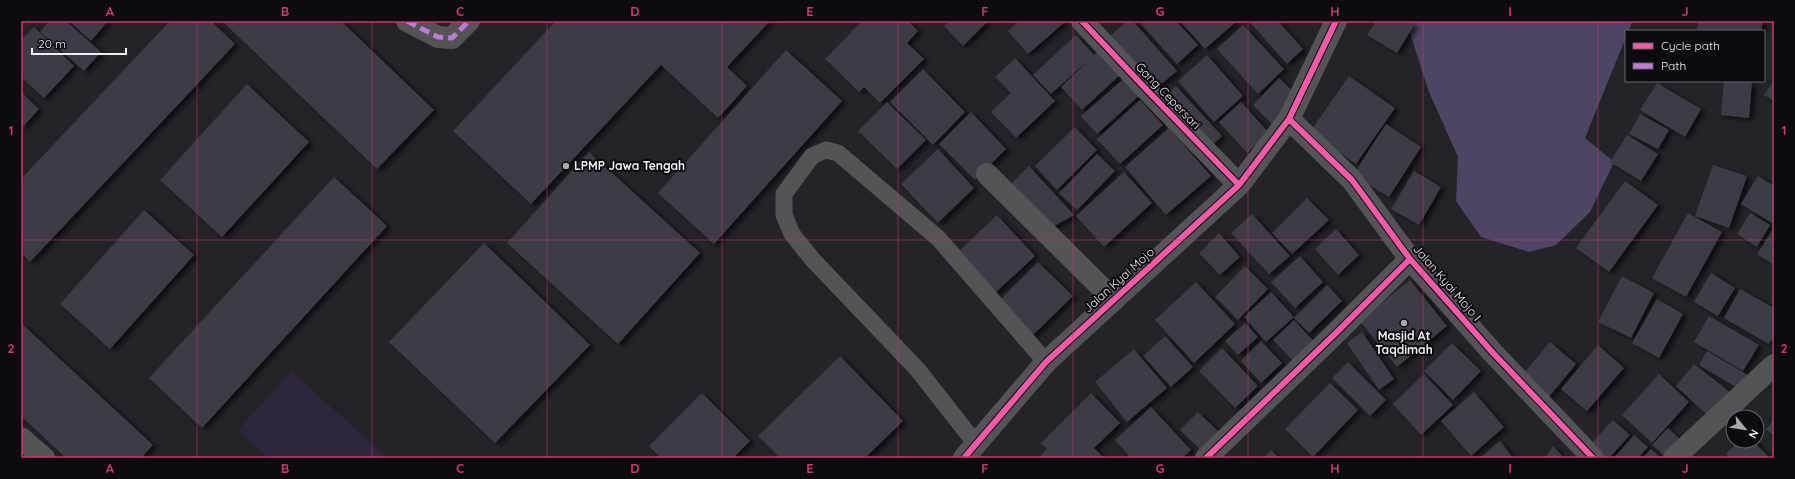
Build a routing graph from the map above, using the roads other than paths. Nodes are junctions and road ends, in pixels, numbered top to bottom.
1 (407, 21) edge
2 (469, 21) edge
3 (1082, 21) edge
4 (1336, 21) edge
5 (1289, 119) junction
6 (987, 174) dead end
7 (1239, 185) junction
8 (1410, 259) junction
9 (1114, 300) junction
10 (1046, 362) junction
11 (1774, 365) edge
12 (21, 438) edge
13 (970, 451) edge
14 (44, 458) edge
15 (1206, 458) edge
16 (1593, 458) edge
17 (1674, 458) edge

1 - 2 street
3 - 7 street, Gang Cepersari
4 - 5 street, Jalan Kyai Mojo
5 - 7 street, Jalan Kyai Mojo
5 - 8 street, Jalan Kyai Mojo I
6 - 9 street
7 - 9 street, Jalan Kyai Mojo
8 - 15 street
8 - 16 street, Jalan Kyai Mojo I
9 - 10 street, Jalan Kyai Mojo
10 - 13 street, Jalan Kyai Mojo
10 - 13 lane
11 - 17 street
12 - 14 street

